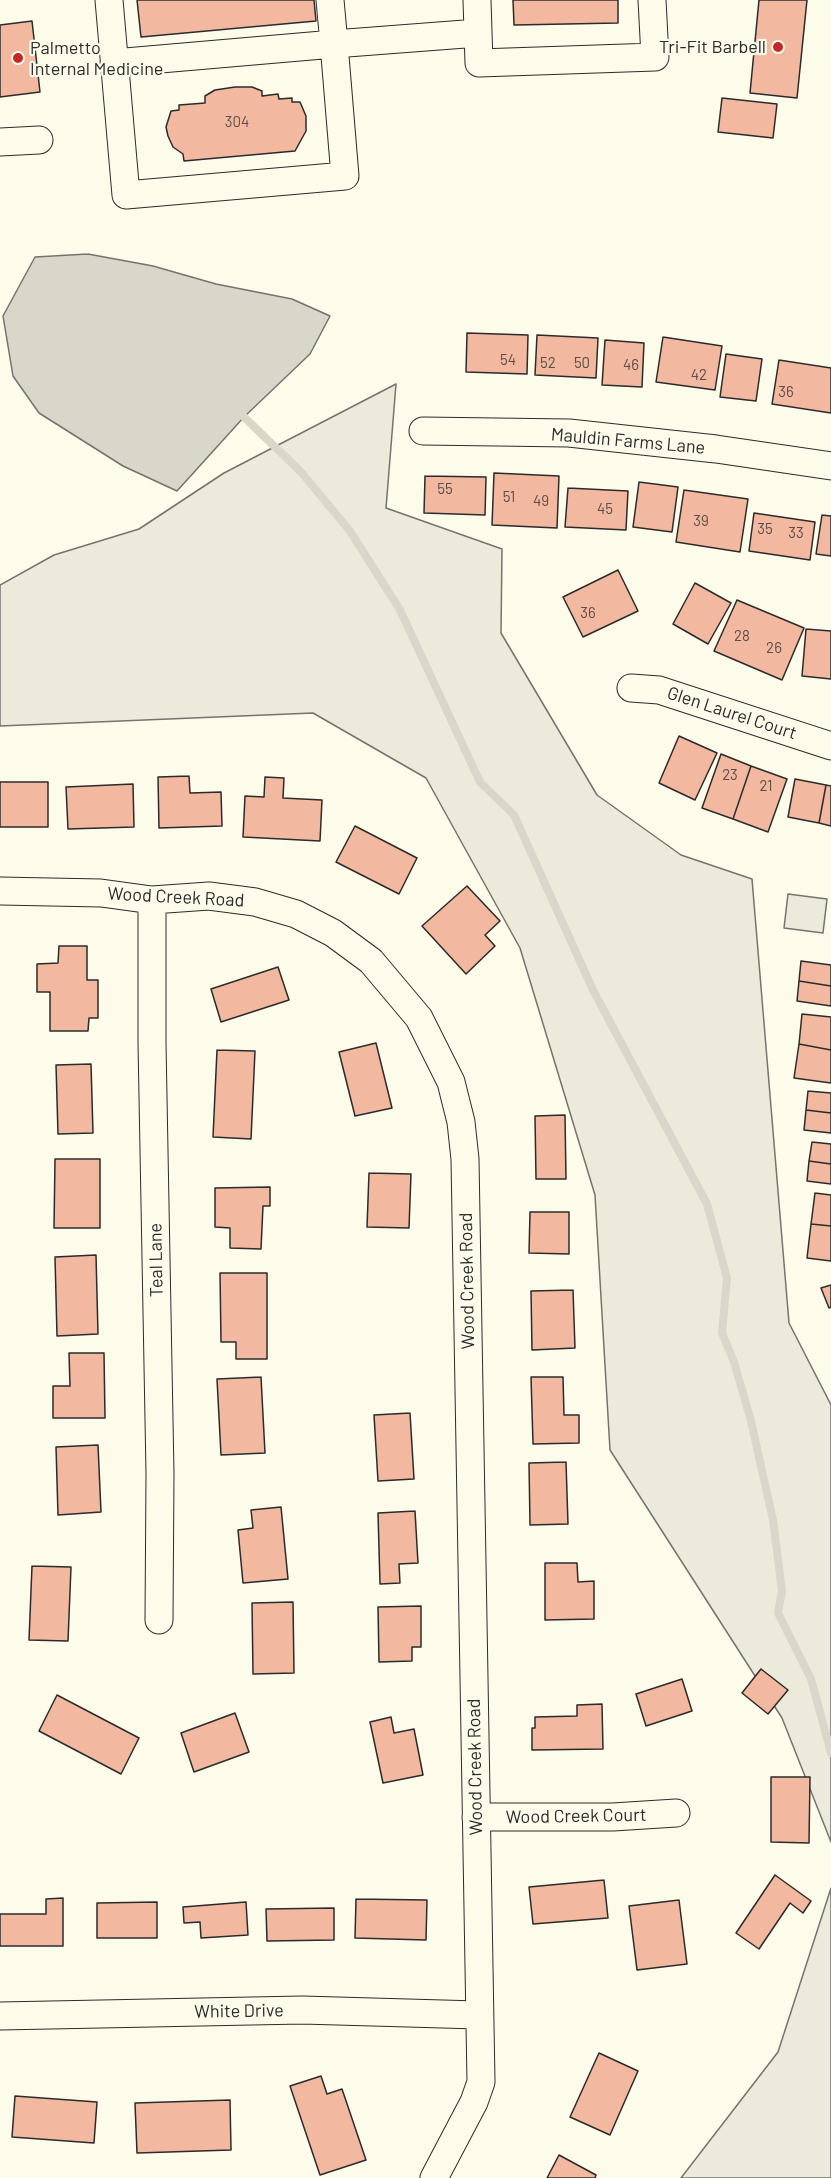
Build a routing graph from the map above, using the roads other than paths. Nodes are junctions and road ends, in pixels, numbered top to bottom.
1 (109, 0) edge
2 (330, 0) edge
3 (477, 0) edge
4 (652, 0) edge
5 (478, 33) junction
6 (334, 44) junction
7 (114, 63) junction
8 (39, 140) dead end
9 (0, 142) edge
10 (423, 431) dead end
11 (831, 466) edge
12 (631, 688) dead end
13 (831, 746) edge
14 (0, 891) edge
15 (152, 900) junction
16 (159, 1620) dead end
17 (676, 1813) dead end
18 (476, 1817) junction
19 (478, 2015) junction
20 (0, 2016) edge
21 (434, 2178) edge

1 - 7 street
2 - 6 street
3 - 5 street
4 - 5 street
5 - 6 street
6 - 7 street
6 - 7 street
8 - 9 street
10 - 11 street, Mauldin Farms Lane
12 - 13 street, Glen Laurel Court
14 - 15 street, Wood Creek Road
15 - 16 street, Teal Lane
15 - 18 street, Wood Creek Road
17 - 18 street, Wood Creek Court
18 - 19 street, Wood Creek Road
19 - 20 street, White Drive
19 - 21 street, Wood Creek Road

